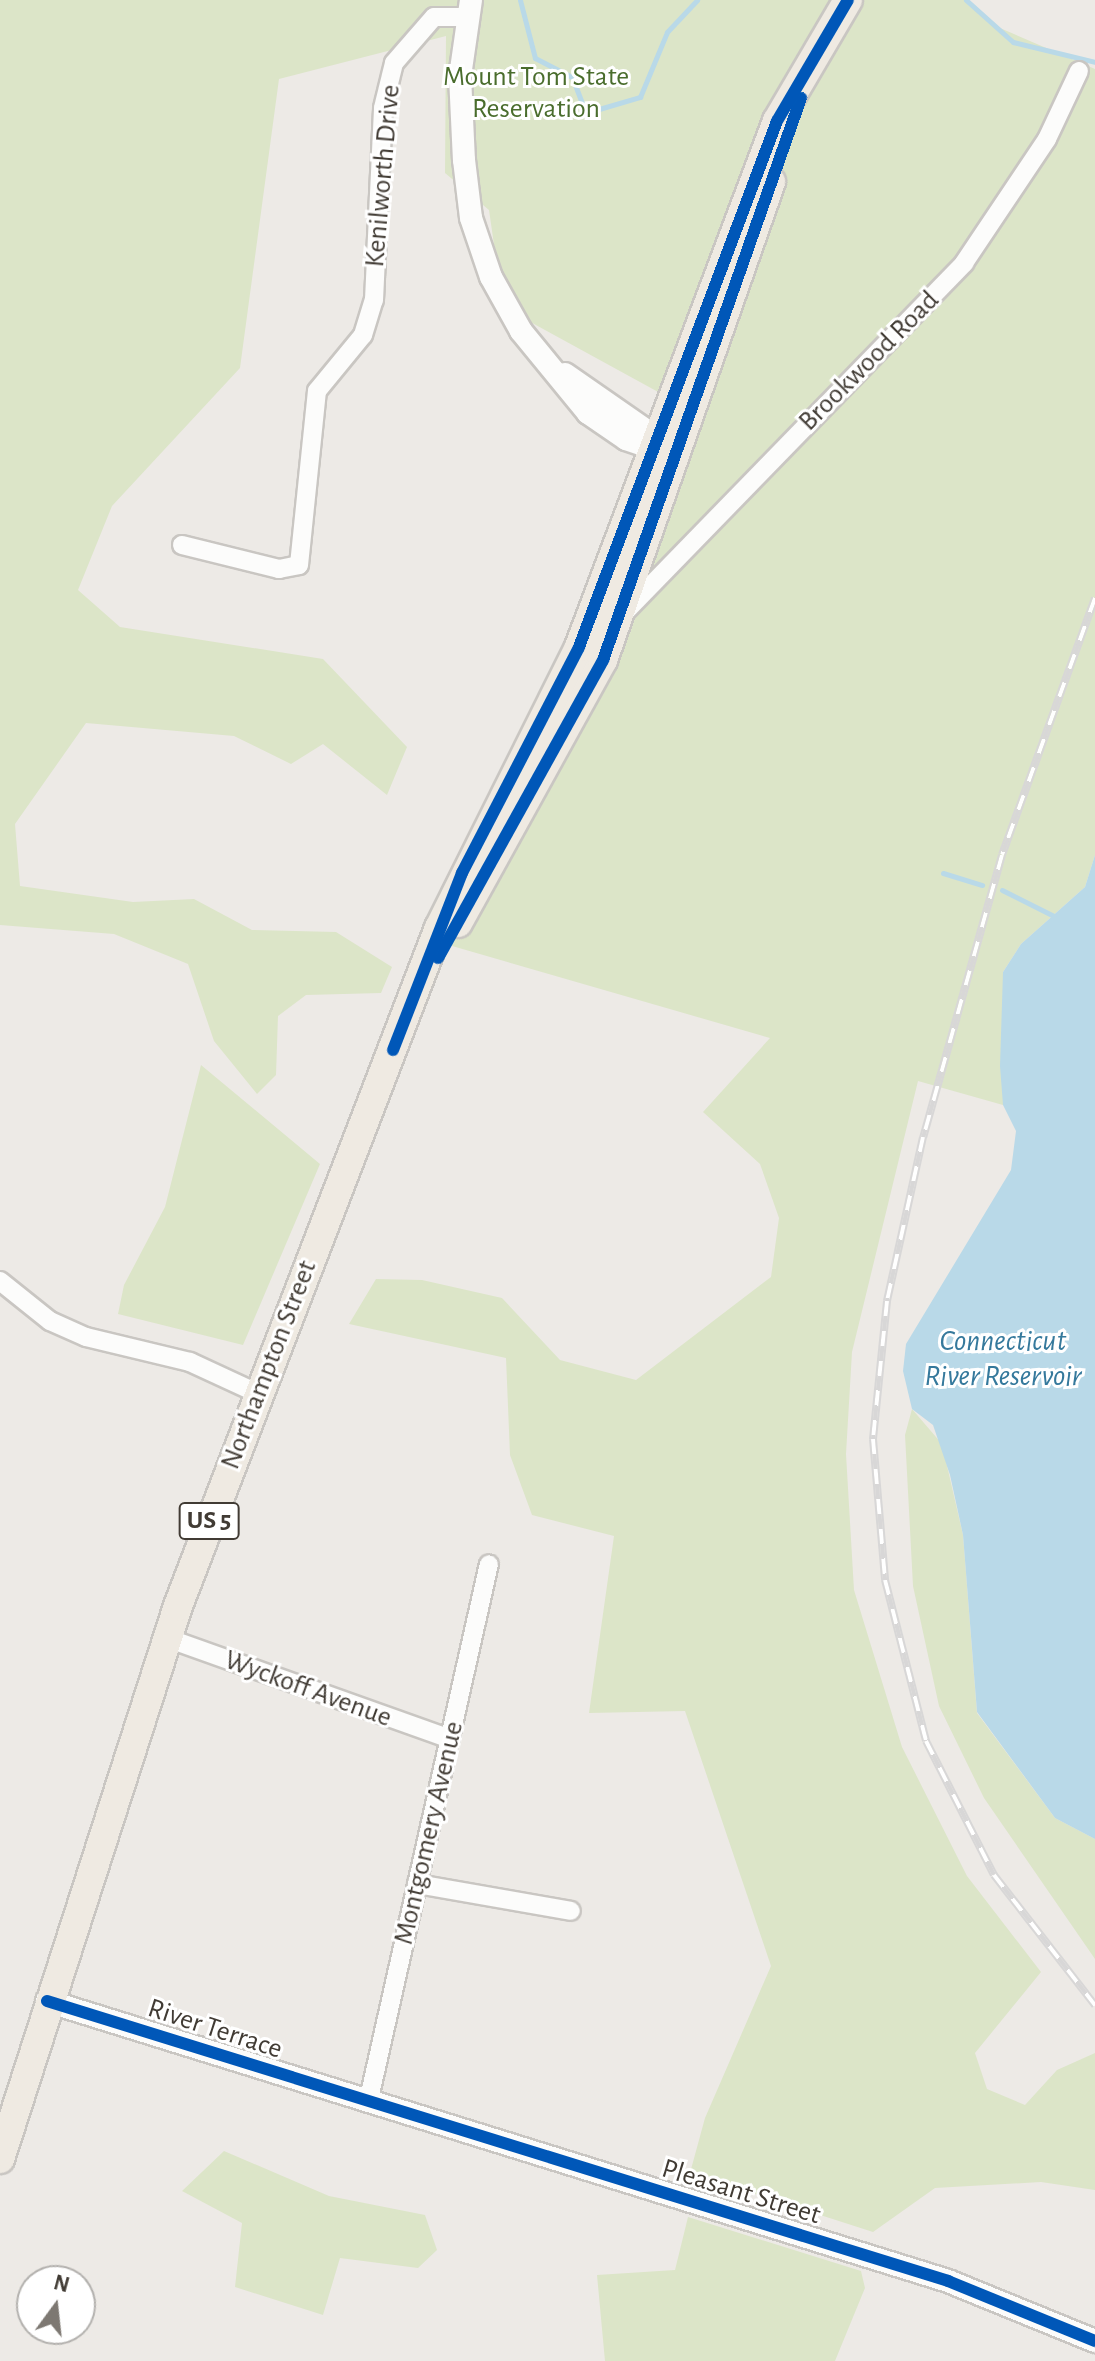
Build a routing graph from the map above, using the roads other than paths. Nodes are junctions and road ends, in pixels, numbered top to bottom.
1 (848, 0) edge
2 (469, 8) edge
3 (1079, 71) dead end
4 (662, 446) junction
5 (182, 545) dead end
6 (617, 620) junction
7 (411, 1007) junction
8 (0, 1281) edge
9 (257, 1393) junction
10 (489, 1564) dead end
11 (167, 1638) junction
12 (450, 1739) junction
13 (417, 1884) junction
14 (571, 1911) dead end
15 (47, 2001) junction
16 (368, 2103) junction
17 (0, 2159) edge
18 (1095, 2341) edge

1 - 4 main road, US 5
2 - 4 street
2 - 5 street, Kenilworth Drive
3 - 6 street, Brookwood Road
4 - 6 main road, US 5
4 - 7 main road, US 5
6 - 7 main road, US 5
7 - 9 main road, Northampton Street / US 5
8 - 9 street
9 - 11 main road, Northampton Street / US 5
10 - 12 street, Montgomery Avenue
11 - 12 street, Wyckoff Avenue
11 - 15 main road, Northampton Street / US 5
12 - 13 street, Montgomery Avenue
13 - 14 street
13 - 16 street, Montgomery Avenue
15 - 16 street, River Terrace
15 - 17 main road, US 5
16 - 18 street, Pleasant Street

